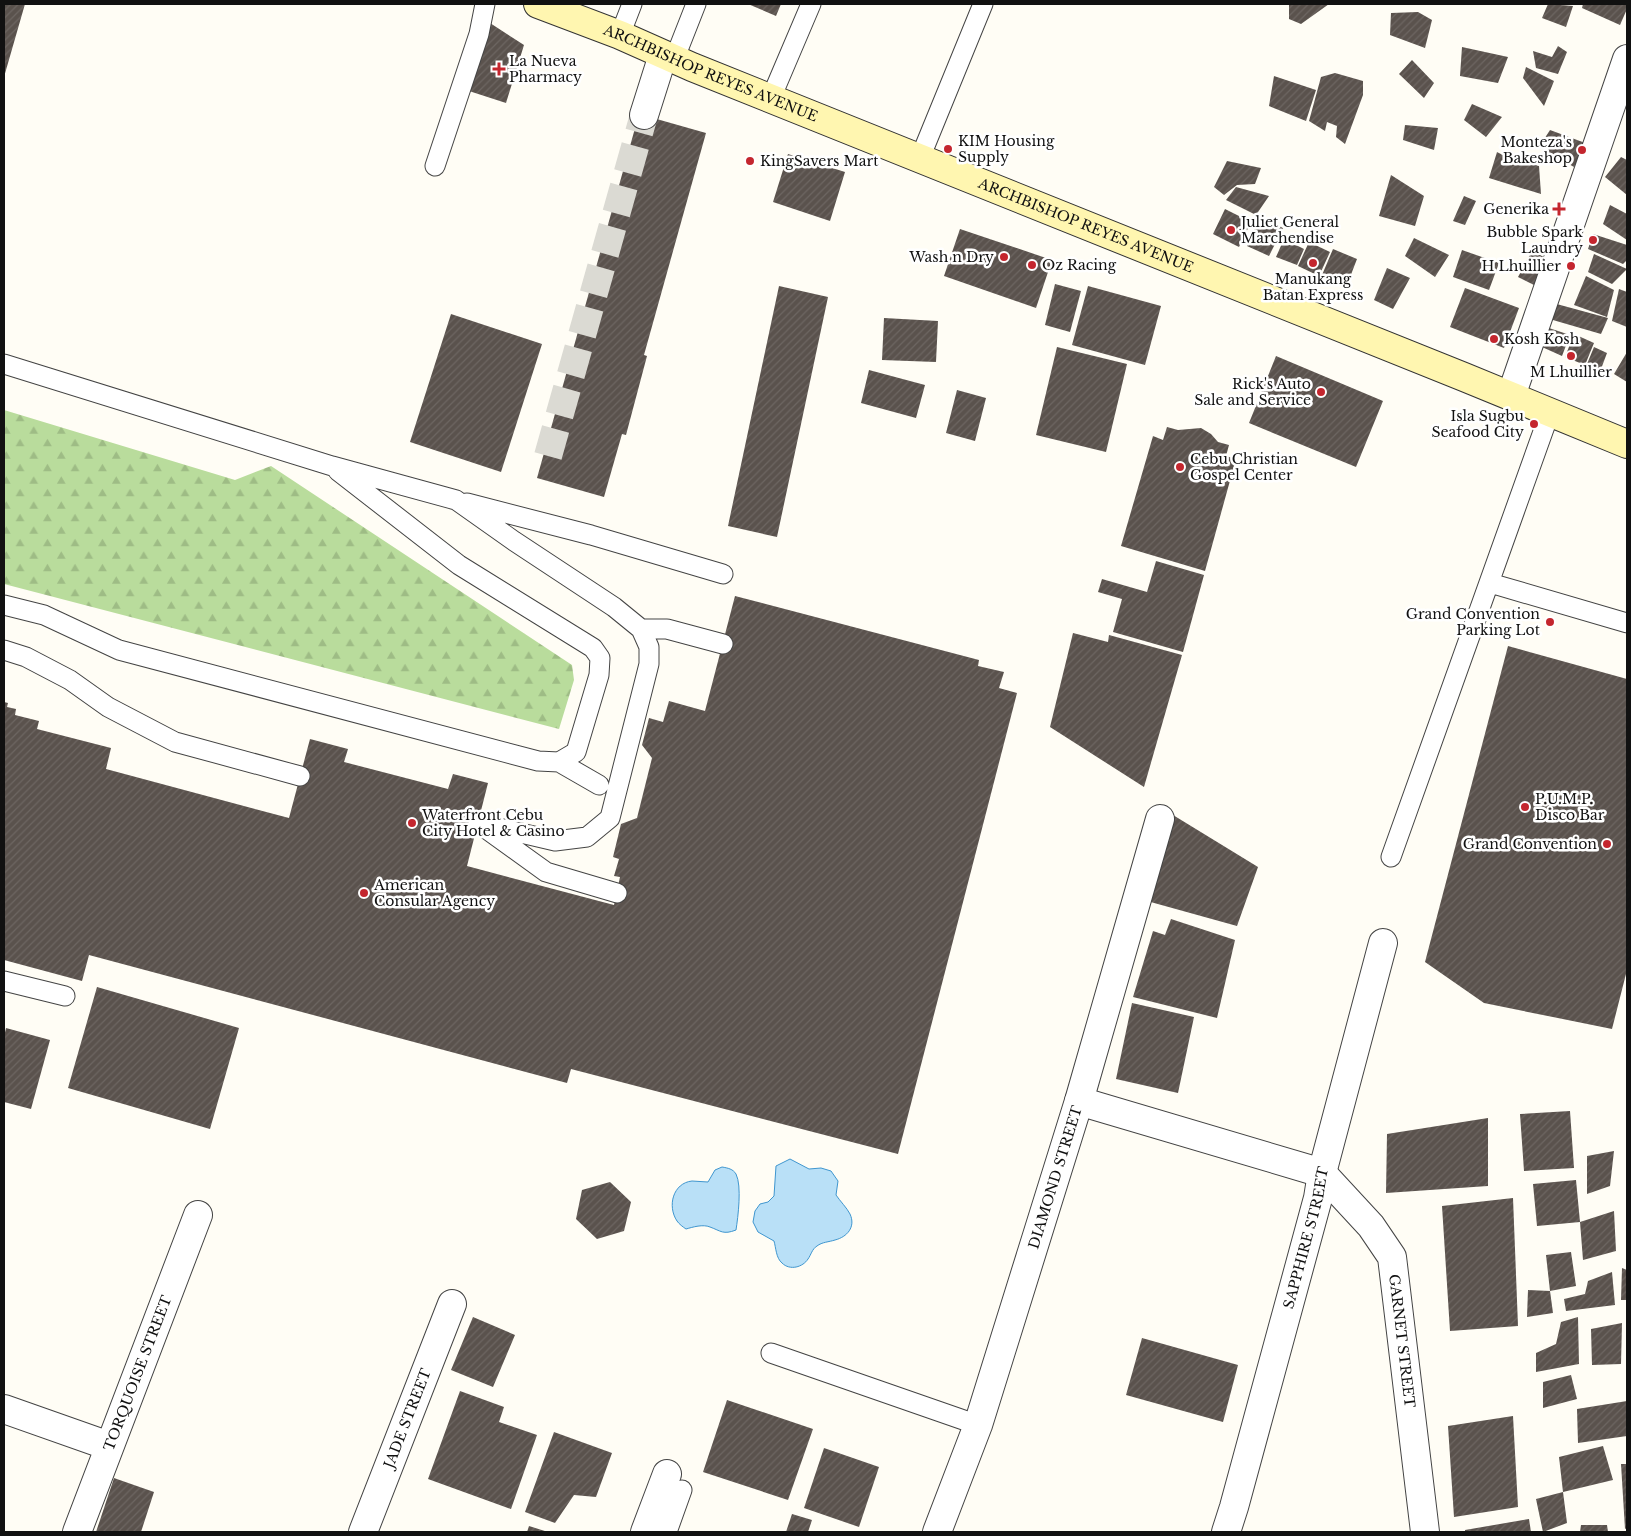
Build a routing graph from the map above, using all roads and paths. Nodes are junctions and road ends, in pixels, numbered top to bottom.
1 (485, 4) edge
2 (539, 4) edge
3 (632, 4) edge
4 (696, 4) edge
5 (811, 4) edge
6 (983, 4) edge
7 (620, 35) junction
8 (668, 57) junction
9 (1627, 58) edge
10 (771, 98) junction
11 (644, 116) tunnel mouth
12 (920, 158) junction
13 (435, 166) dead end
14 (4, 364) edge
15 (1511, 396) junction
16 (1550, 412) junction
17 (1627, 444) edge
18 (332, 466) junction
19 (456, 500) junction
20 (723, 574) dead end
21 (1490, 583) junction
22 (4, 605) edge
23 (1627, 623) edge
24 (641, 628) junction
25 (723, 644) dead end
26 (4, 650) edge
27 (559, 762) junction
28 (300, 776) dead end
29 (600, 785) dead end
30 (1160, 819) dead end
31 (1392, 857) dead end
32 (617, 892) dead end
33 (1383, 943) dead end
34 (4, 981) edge
35 (65, 996) dead end
36 (1079, 1101) junction
37 (1322, 1172) junction
38 (198, 1215) dead end
39 (452, 1304) dead end
40 (771, 1353) dead end
41 (4, 1409) edge
42 (978, 1425) junction
43 (109, 1446) junction
44 (675, 1482) joint
45 (77, 1532) edge
46 (363, 1532) edge
47 (646, 1532) edge
48 (667, 1532) edge
49 (937, 1532) edge
50 (1226, 1532) edge
51 (1425, 1532) edge

1 - 13 lane
2 - 7 main road, ARCHBISHOP REYES AVENUE
3 - 7 lane
4 - 8 lane
5 - 10 lane
6 - 12 lane
7 - 8 main road, ARCHBISHOP REYES AVENUE
8 - 10 main road, ARCHBISHOP REYES AVENUE
8 - 11 street
9 - 15 street
10 - 12 main road, ARCHBISHOP REYES AVENUE
12 - 15 main road, ARCHBISHOP REYES AVENUE
14 - 18 lane
15 - 16 main road, ARCHBISHOP REYES AVENUE
16 - 17 main road, ARCHBISHOP REYES AVENUE
16 - 21 lane
18 - 19 lane
18 - 27 lane
19 - 20 lane
19 - 24 lane
21 - 23 lane
21 - 31 lane
22 - 27 lane
24 - 25 lane
24 - 32 lane
26 - 28 lane
27 - 29 lane
30 - 36 street, DIAMOND STREET
33 - 37 street, SAPPHIRE STREET
34 - 35 lane
36 - 37 street
36 - 42 street, DIAMOND STREET
37 - 50 street, SAPPHIRE STREET
37 - 51 street, GARNET STREET
38 - 43 street, TORQUOISE STREET
39 - 46 street, JADE STREET
40 - 42 lane
41 - 43 street
42 - 49 street, DIAMOND STREET
43 - 45 street, TORQUOISE STREET
44 - 47 street
44 - 48 lane

